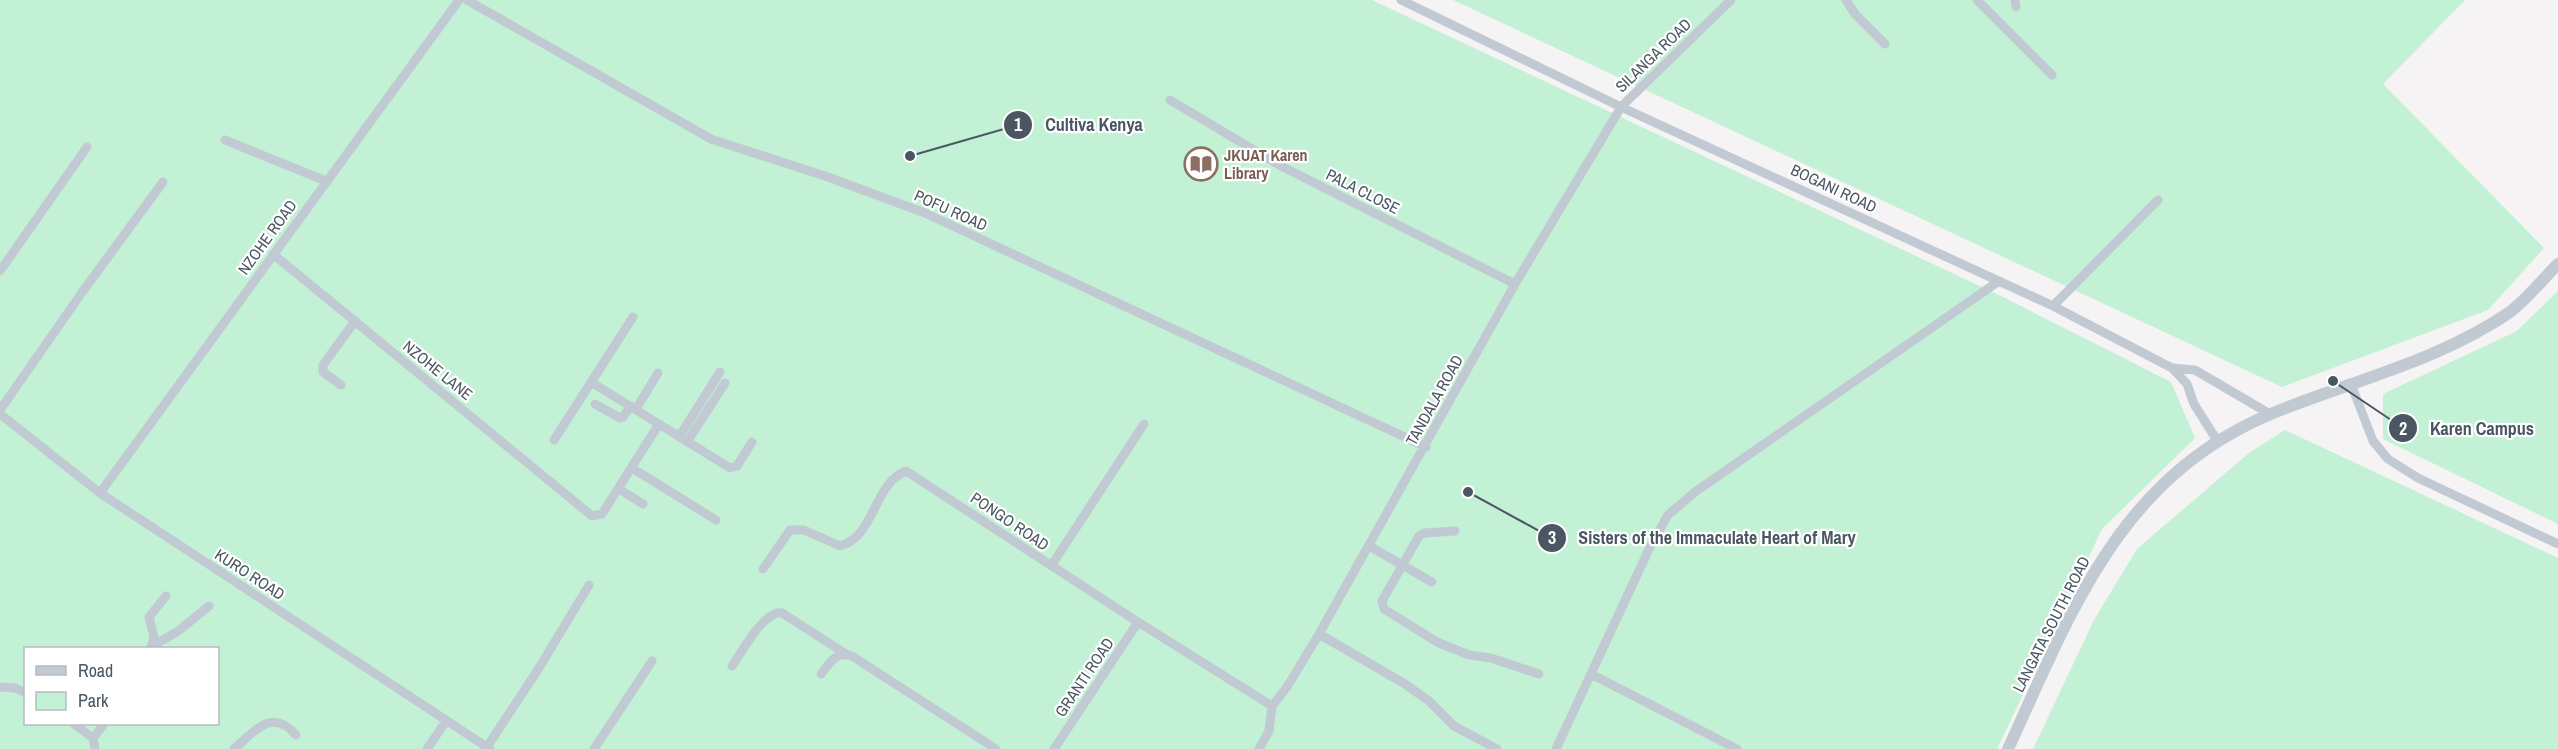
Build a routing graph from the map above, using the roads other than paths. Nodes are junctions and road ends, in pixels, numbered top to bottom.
1 (459, 0) edge
2 (467, 0) edge
3 (1401, 0) edge
4 (1731, 0) edge
5 (1846, 0) edge
6 (1977, 0) edge
7 (1885, 44) dead end
8 (2052, 75) dead end
9 (1170, 100) dead end
10 (1621, 107) junction
11 (225, 140) dead end
12 (87, 147) dead end
13 (326, 181) junction
14 (163, 182) dead end
15 (2158, 201) dead end
16 (273, 254) junction
17 (2558, 264) edge
18 (0, 271) edge
19 (1999, 281) junction
20 (1515, 284) junction
21 (2053, 306) junction
22 (633, 317) dead end
23 (355, 321) junction
24 (2172, 368) junction
25 (720, 372) dead end
26 (658, 373) dead end
27 (591, 382) junction
28 (725, 383) dead end
29 (2351, 384) junction
30 (341, 385) dead end
31 (595, 404) dead end
32 (633, 408) junction
33 (0, 412) edge
34 (2271, 414) junction
35 (659, 424) junction
36 (1144, 424) dead end
37 (683, 439) junction
38 (554, 440) dead end
39 (752, 442) dead end
40 (2218, 442) junction
41 (1426, 447) junction
42 (632, 468) junction
43 (619, 489) junction
44 (100, 493) junction
45 (644, 504) dead end
46 (716, 520) dead end
47 (1455, 531) dead end
48 (2558, 544) edge
49 (1369, 546) junction
50 (1051, 566) junction
51 (1403, 566) junction
52 (763, 569) dead end
53 (1432, 582) dead end
54 (589, 585) dead end
55 (166, 596) dead end
56 (209, 606) dead end
57 (1138, 622) junction
58 (1319, 634) junction
59 (151, 647) edge
60 (846, 654) junction
61 (652, 662) dead end
62 (732, 666) dead end
63 (821, 674) dead end
64 (1539, 674) dead end
65 (1591, 674) junction
66 (0, 687) edge
67 (24, 692) edge
68 (1272, 706) junction
69 (446, 721) junction
70 (77, 725) edge
71 (103, 725) edge
72 (296, 735) dead end
73 (93, 738) junction
74 (489, 748) edge
75 (95, 749) edge
76 (234, 749) edge
77 (427, 749) edge
78 (594, 749) edge
79 (996, 749) edge
80 (1054, 749) edge
81 (1259, 749) edge
82 (1497, 749) edge
83 (1556, 749) edge
84 (1737, 749) edge
85 (2008, 749) edge

1 - 13 street, NZOHE ROAD
2 - 41 street, POFU ROAD
3 - 10 street, BOGANI ROAD
4 - 10 street, SILANGA ROAD
5 - 7 street
6 - 8 street
9 - 20 street, PALA CLOSE
10 - 19 street, BOGANI ROAD
10 - 20 street, TANDALA ROAD
11 - 13 street
12 - 18 street
13 - 16 street, NZOHE ROAD
14 - 33 street
15 - 21 street
16 - 23 street, NZOHE LANE
16 - 44 street, NZOHE ROAD
17 - 29 street, LANGATA SOUTH ROAD
19 - 21 street, BOGANI ROAD
19 - 65 street
20 - 41 street, TANDALA ROAD
21 - 24 street, BOGANI ROAD
22 - 27 street
23 - 30 street
23 - 43 street, NZOHE LANE
24 - 34 street
24 - 40 street, BOGANI ROAD
25 - 37 street
26 - 32 street
27 - 32 street
27 - 38 street
28 - 37 street
29 - 34 street, LANGATA SOUTH ROAD
29 - 48 street
31 - 32 street
32 - 35 street
33 - 44 street, KURO ROAD
34 - 40 street, LANGATA SOUTH ROAD
35 - 37 street
35 - 42 street
36 - 50 street
37 - 39 street
40 - 85 street, LANGATA SOUTH ROAD
41 - 49 street, TANDALA ROAD
42 - 43 street
42 - 46 street
43 - 45 street
44 - 69 street, KURO ROAD
47 - 51 street
49 - 51 street
49 - 58 street, TANDALA ROAD
50 - 52 street, PONGO ROAD
50 - 57 street, PONGO ROAD
51 - 53 street
51 - 64 street
54 - 74 street
55 - 59 street
56 - 59 street
57 - 68 street, PONGO ROAD
57 - 80 street, GRANTI ROAD
58 - 68 street, TANDALA ROAD
58 - 82 street
60 - 62 street
60 - 63 street
60 - 79 street
61 - 78 street
65 - 83 street
65 - 84 street
66 - 67 street
68 - 81 street
69 - 74 street, KURO ROAD
69 - 77 street
70 - 73 street
71 - 73 street
72 - 76 street
73 - 75 street

